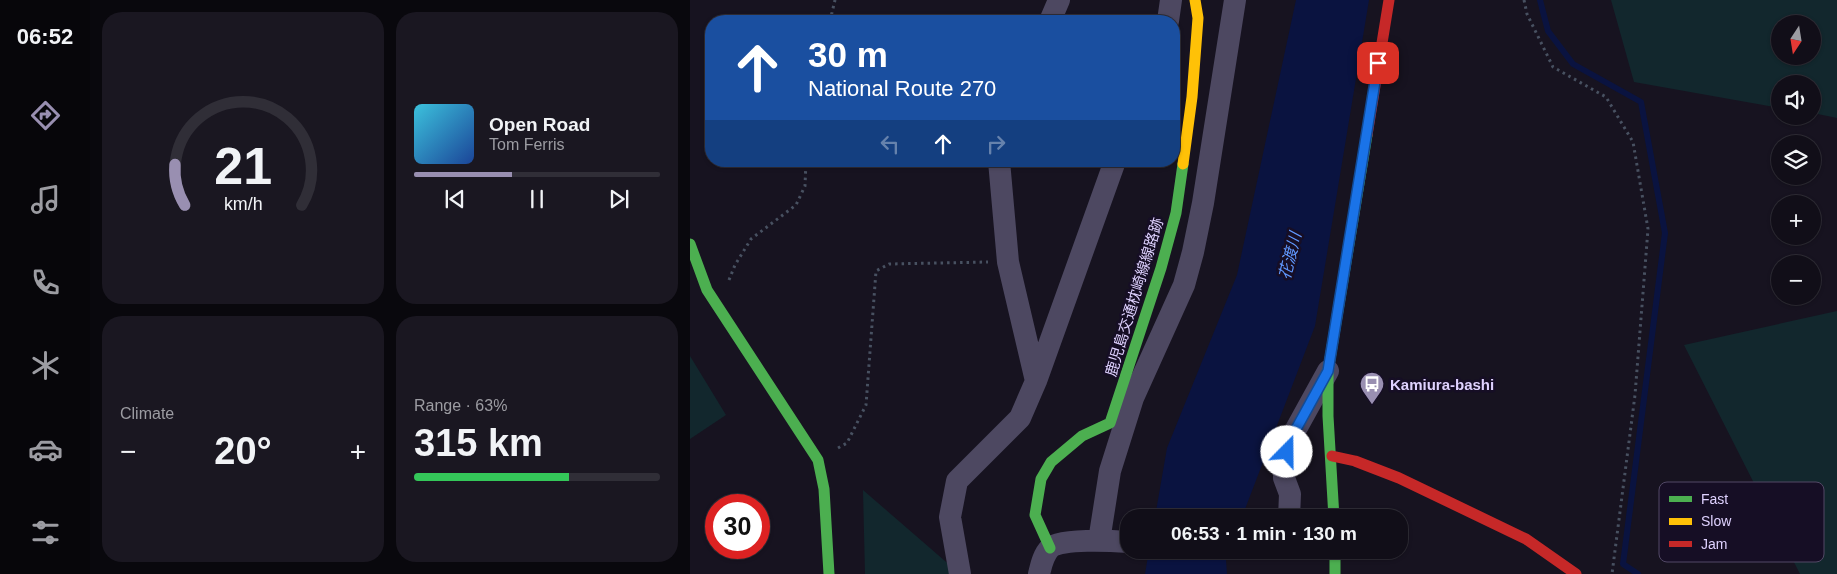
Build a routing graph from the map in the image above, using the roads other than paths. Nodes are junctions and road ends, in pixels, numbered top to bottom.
1 (1059, 0) edge
2 (1171, 0) edge
3 (1195, 0) edge
4 (1235, 0) edge
5 (1389, 0) edge
6 (1053, 15) edge
7 (1169, 15) edge
8 (1000, 167) edge
9 (1114, 167) edge
10 (690, 244) edge
11 (1328, 371) junction
12 (1036, 381) junction
13 (1332, 456) junction
14 (1289, 509) edge
15 (1334, 509) edge
16 (1112, 541) edge
17 (1050, 548) junction
18 (1335, 559) edge
19 (830, 574) edge
20 (960, 574) edge
21 (1039, 574) edge
22 (1336, 574) edge
23 (1576, 574) edge

1 - 6 street
2 - 7 street
3 - 17 main road, 鹿児島交通枕崎線線路跡
4 - 16 street
5 - 11 main road
8 - 12 street
9 - 12 street
10 - 19 main road
11 - 13 main road
11 - 14 street
12 - 20 street
13 - 15 main road
13 - 23 main road
16 - 17 street
17 - 21 street
18 - 22 main road

